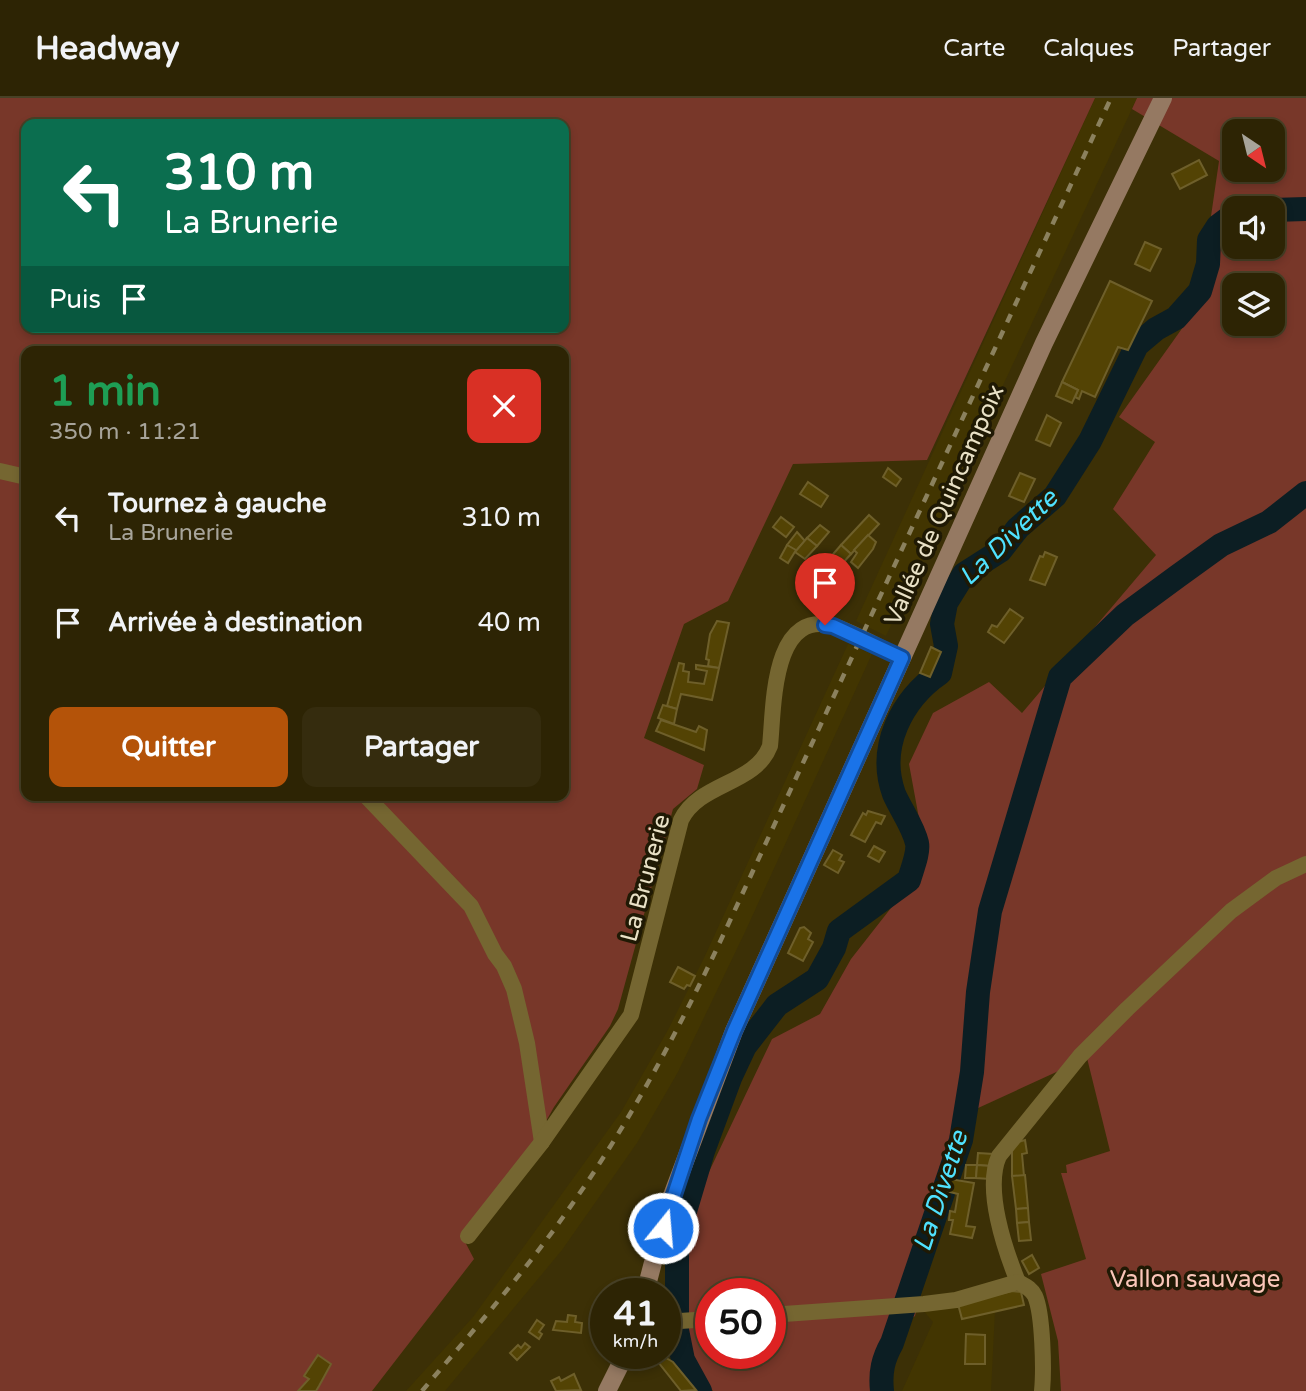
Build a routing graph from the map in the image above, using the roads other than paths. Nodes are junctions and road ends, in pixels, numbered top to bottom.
1 (1163, 98) edge
2 (0, 471) edge
3 (21, 476) edge
4 (902, 658) junction
5 (371, 801) edge
6 (1306, 864) edge
7 (542, 1142) junction
8 (468, 1236) dead end
9 (649, 1278) edge
10 (1018, 1282) junction
11 (786, 1314) edge
12 (618, 1369) edge
13 (607, 1391) edge
14 (1042, 1391) edge

1 - 4 main road, Vallée de Quincampoix
2 - 3 street
4 - 7 street, La Brunerie
4 - 9 main road, Vallée de Quincampoix
5 - 7 street
6 - 10 street
7 - 8 street, La Brunerie
10 - 11 street
10 - 14 street
12 - 13 main road

